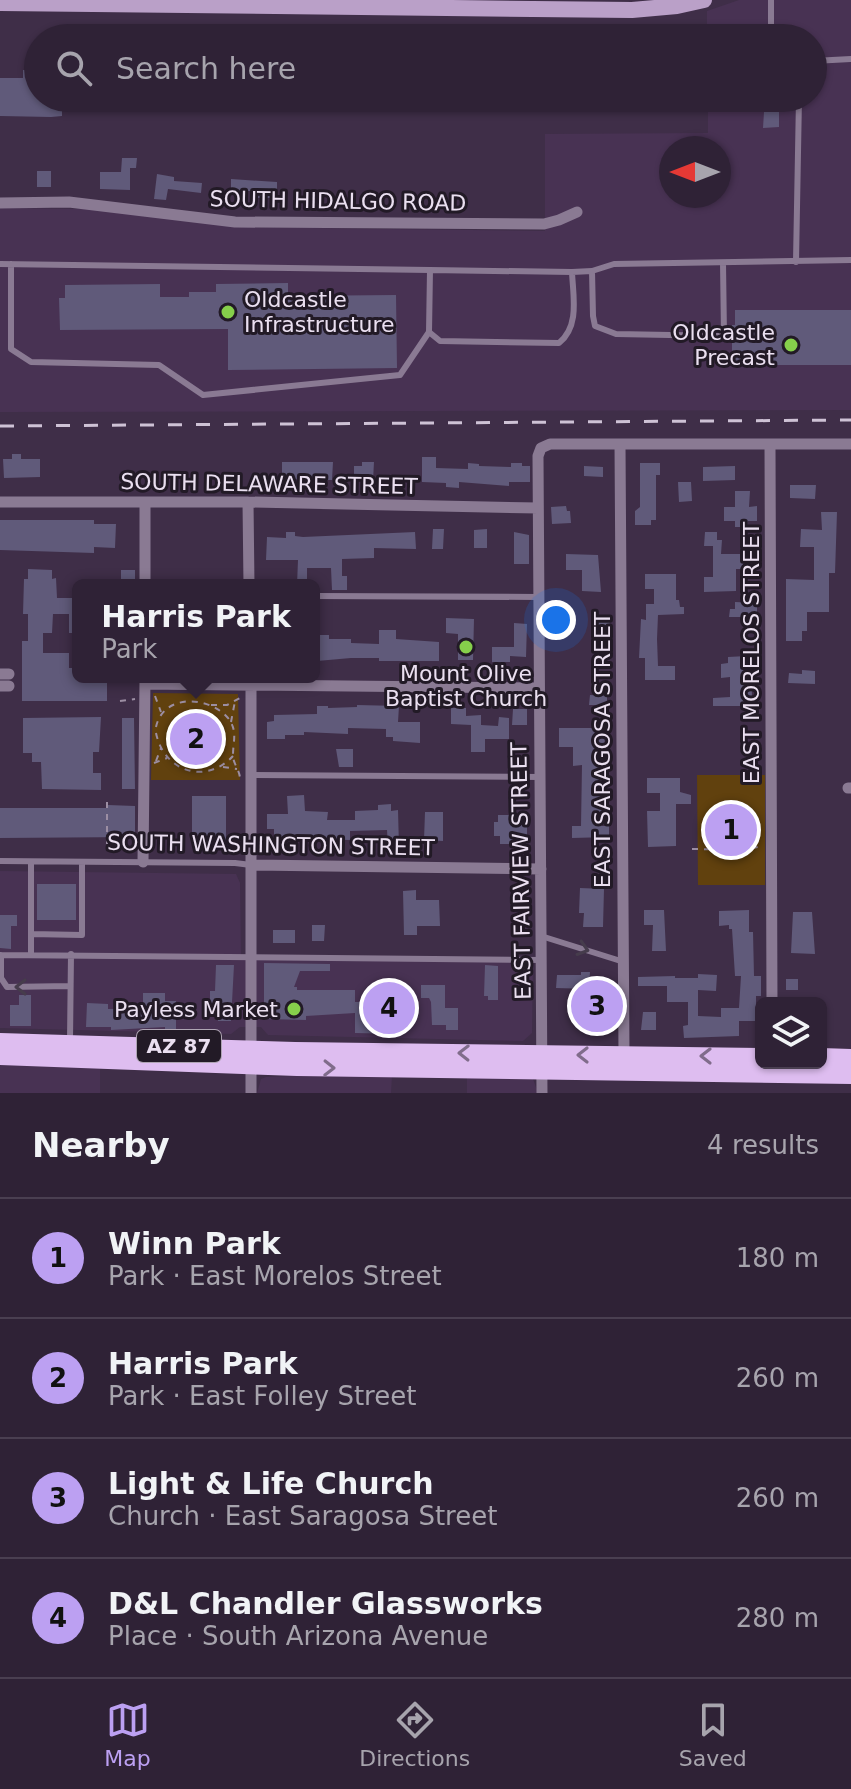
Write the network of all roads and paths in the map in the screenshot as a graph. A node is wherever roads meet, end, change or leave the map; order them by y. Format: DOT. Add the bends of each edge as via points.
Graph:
graph roads {
  1 [pos="704,0"];
  2 [pos="771,0"];
  3 [pos="0,3"];
  4 [pos="771,24"];
  5 [pos="851,59"];
  6 [pos="827,60"];
  7 [pos="799,112"];
  8 [pos="0,203"];
  9 [pos="577,212"];
  10 [pos="851,260"];
  11 [pos="796,262"];
  12 [pos="723,263"];
  13 [pos="0,264"];
  14 [pos="11,264"];
  15 [pos="430,270"];
  16 [pos="592,271"];
  17 [pos="572,272"];
  18 [pos="429,332"];
  19 [pos="620,444"];
  20 [pos="851,444"];
  21 [pos="770,446"];
  22 [pos="0,502"];
  23 [pos="248,502"];
  24 [pos="145,503"];
  25 [pos="538,508"];
  26 [pos="145,579"];
  27 [pos="249,579"];
  28 [pos="320,596"];
  29 [pos="539,597"];
  30 [pos="145,683"];
  31 [pos="251,683"];
  32 [pos="320,683"];
  33 [pos="539,688"];
  34 [pos="148,697"];
  35 [pos="158,700"];
  36 [pos="120,701"];
  37 [pos="169,705"];
  38 [pos="209,705"];
  39 [pos="161,713"];
  40 [pos="231,723"];
  41 [pos="161,748"];
  42 [pos="233,756"];
  43 [pos="168,758"];
  44 [pos="155,762"];
  45 [pos="221,767"];
  46 [pos="238,769"];
  47 [pos="153,773"];
  48 [pos="245,777"];
  49 [pos="540,777"];
  50 [pos="107,802"];
  51 [pos="772,845"];
  52 [pos="107,847"];
  53 [pos="692,849"];
  54 [pos="0,861"];
  55 [pos="31,862"];
  56 [pos="82,862"];
  57 [pos="143,862"];
  58 [pos="251,865"];
  59 [pos="541,869"];
  60 [pos="31,934"];
  61 [pos="541,936"];
  62 [pos="71,954"];
  63 [pos="1,955"];
  64 [pos="31,955"];
  65 [pos="251,956"];
  66 [pos="542,960"];
  67 [pos="624,962"];
  68 [pos="70,986"];
  69 [pos="772,997"];
  70 [pos="70,1043"];
  71 [pos="3,1049"];
  72 [pos="40,1050"];
  73 [pos="624,1055"];
  74 [pos="251,1057"];
  75 [pos="755,1057"];
  76 [pos="827,1057"];
  77 [pos="851,1058"];
  78 [pos="542,1062"];
  79 [pos="755,1068"];
  80 [pos="783,1069"];
  81 [pos="851,1075"];
  82 [pos="251,1093"];
  83 [pos="542,1093"];
  1 -- 3 [label="street" via="605,11"];
  2 -- 4 [label="lane"];
  5 -- 6 [label="lane"];
  7 -- 11 [label="lane"];
  8 -- 9 [label="street, SOUTH HIDALGO ROAD" via="69,202 235,222 544,224"];
  10 -- 11 [label="lane"];
  11 -- 12 [label="lane"];
  12 -- 16 [label="lane" via="614,264"];
  12 -- 16 [label="lane" via="724,336 616,334 595,326"];
  13 -- 14 [label="lane"];
  14 -- 15 [label="lane"];
  14 -- 18 [label="lane" via="11,349 31,362 159,365 203,395 400,375"];
  15 -- 17 [label="lane"];
  15 -- 18 [label="lane"];
  16 -- 17 [label="lane"];
  17 -- 18 [label="lane" via="574,322 559,343 440,341"];
  19 -- 21 [label="street"];
  19 -- 25 [label="street, EAST FAIRVIEW STREET" via="541,448"];
  19 -- 67 [label="street, EAST SARAGOSA STREET"];
  20 -- 21 [label="street"];
  21 -- 51 [label="street, EAST MORELOS STREET"];
  22 -- 24 [label="street, SOUTH DELAWARE STREET"];
  23 -- 24 [label="street, SOUTH DELAWARE STREET"];
  23 -- 25 [label="street, SOUTH DELAWARE STREET"];
  23 -- 27 [label="street"];
  24 -- 26 [label="street"];
  25 -- 29 [label="street, EAST FAIRVIEW STREET"];
  28 -- 29 [label="lane"];
  29 -- 33 [label="street, EAST FAIRVIEW STREET"];
  30 -- 34 [label="street"];
  31 -- 48 [label="street"];
  32 -- 33 [label="street"];
  33 -- 49 [label="street, EAST FAIRVIEW STREET"];
  34 -- 35 [label="path"];
  34 -- 36 [label="path"];
  34 -- 57 [label="street"];
  35 -- 37 [label="path"];
  35 -- 39 [label="path"];
  37 -- 38 [label="path"];
  37 -- 39 [label="path"];
  38 -- 40 [label="path"];
  38 -- 40 [label="path" via="222,706 237,697"];
  39 -- 41 [label="path" via="156,725"];
  40 -- 42 [label="path"];
  41 -- 43 [label="path"];
  41 -- 44 [label="path"];
  42 -- 45 [label="path"];
  42 -- 46 [label="path"];
  43 -- 44 [label="path"];
  43 -- 45 [label="path" via="191,771"];
  44 -- 47 [label="path"];
  45 -- 46 [label="path"];
  46 -- 48 [label="path"];
  48 -- 49 [label="lane"];
  48 -- 58 [label="street"];
  49 -- 59 [label="street, EAST FAIRVIEW STREET"];
  50 -- 52 [label="path"];
  51 -- 53 [label="path"];
  51 -- 69 [label="street, EAST MORELOS STREET"];
  54 -- 55 [label="lane, SOUTH WASHINGTON STREET"];
  55 -- 56 [label="lane, SOUTH WASHINGTON STREET"];
  55 -- 60 [label="lane"];
  56 -- 57 [label="lane, SOUTH WASHINGTON STREET"];
  56 -- 60 [label="lane" via="82,935"];
  57 -- 58 [label="lane, SOUTH WASHINGTON STREET"];
  58 -- 59 [label="street, SOUTH WASHINGTON STREET"];
  58 -- 65 [label="street"];
  59 -- 61 [label="street, EAST FAIRVIEW STREET"];
  60 -- 64 [label="lane"];
  61 -- 66 [label="street, EAST FAIRVIEW STREET"];
  61 -- 67 [label="lane, one-way"];
  62 -- 64 [label="lane"];
  62 -- 65 [label="lane"];
  62 -- 68 [label="lane"];
  63 -- 64 [label="lane"];
  68 -- 63 [label="lane, one-way" via="7,987 1,978"];
  65 -- 66 [label="lane"];
  65 -- 74 [label="street"];
  66 -- 78 [label="street, EAST FAIRVIEW STREET"];
  67 -- 73 [label="street, EAST SARAGOSA STREET"];
  68 -- 70 [label="lane"];
  70 -- 72 [label="main road, AZ 87"];
  70 -- 74 [label="main road, AZ 87"];
  71 -- 72 [label="main road, AZ 87"];
  72 -- 74 [label="main road, AZ 87"];
  75 -- 73 [label="main road, AZ 87, one-way"];
  73 -- 78 [label="main road, AZ 87, one-way"];
  74 -- 78 [label="main road, AZ 87"];
  74 -- 82 [label="street"];
  76 -- 77 [label="main road"];
  78 -- 79 [label="main road, AZ 87"];
  78 -- 83 [label="street, EAST FAIRVIEW STREET"];
  80 -- 81 [label="main road, AZ 87"];
}
